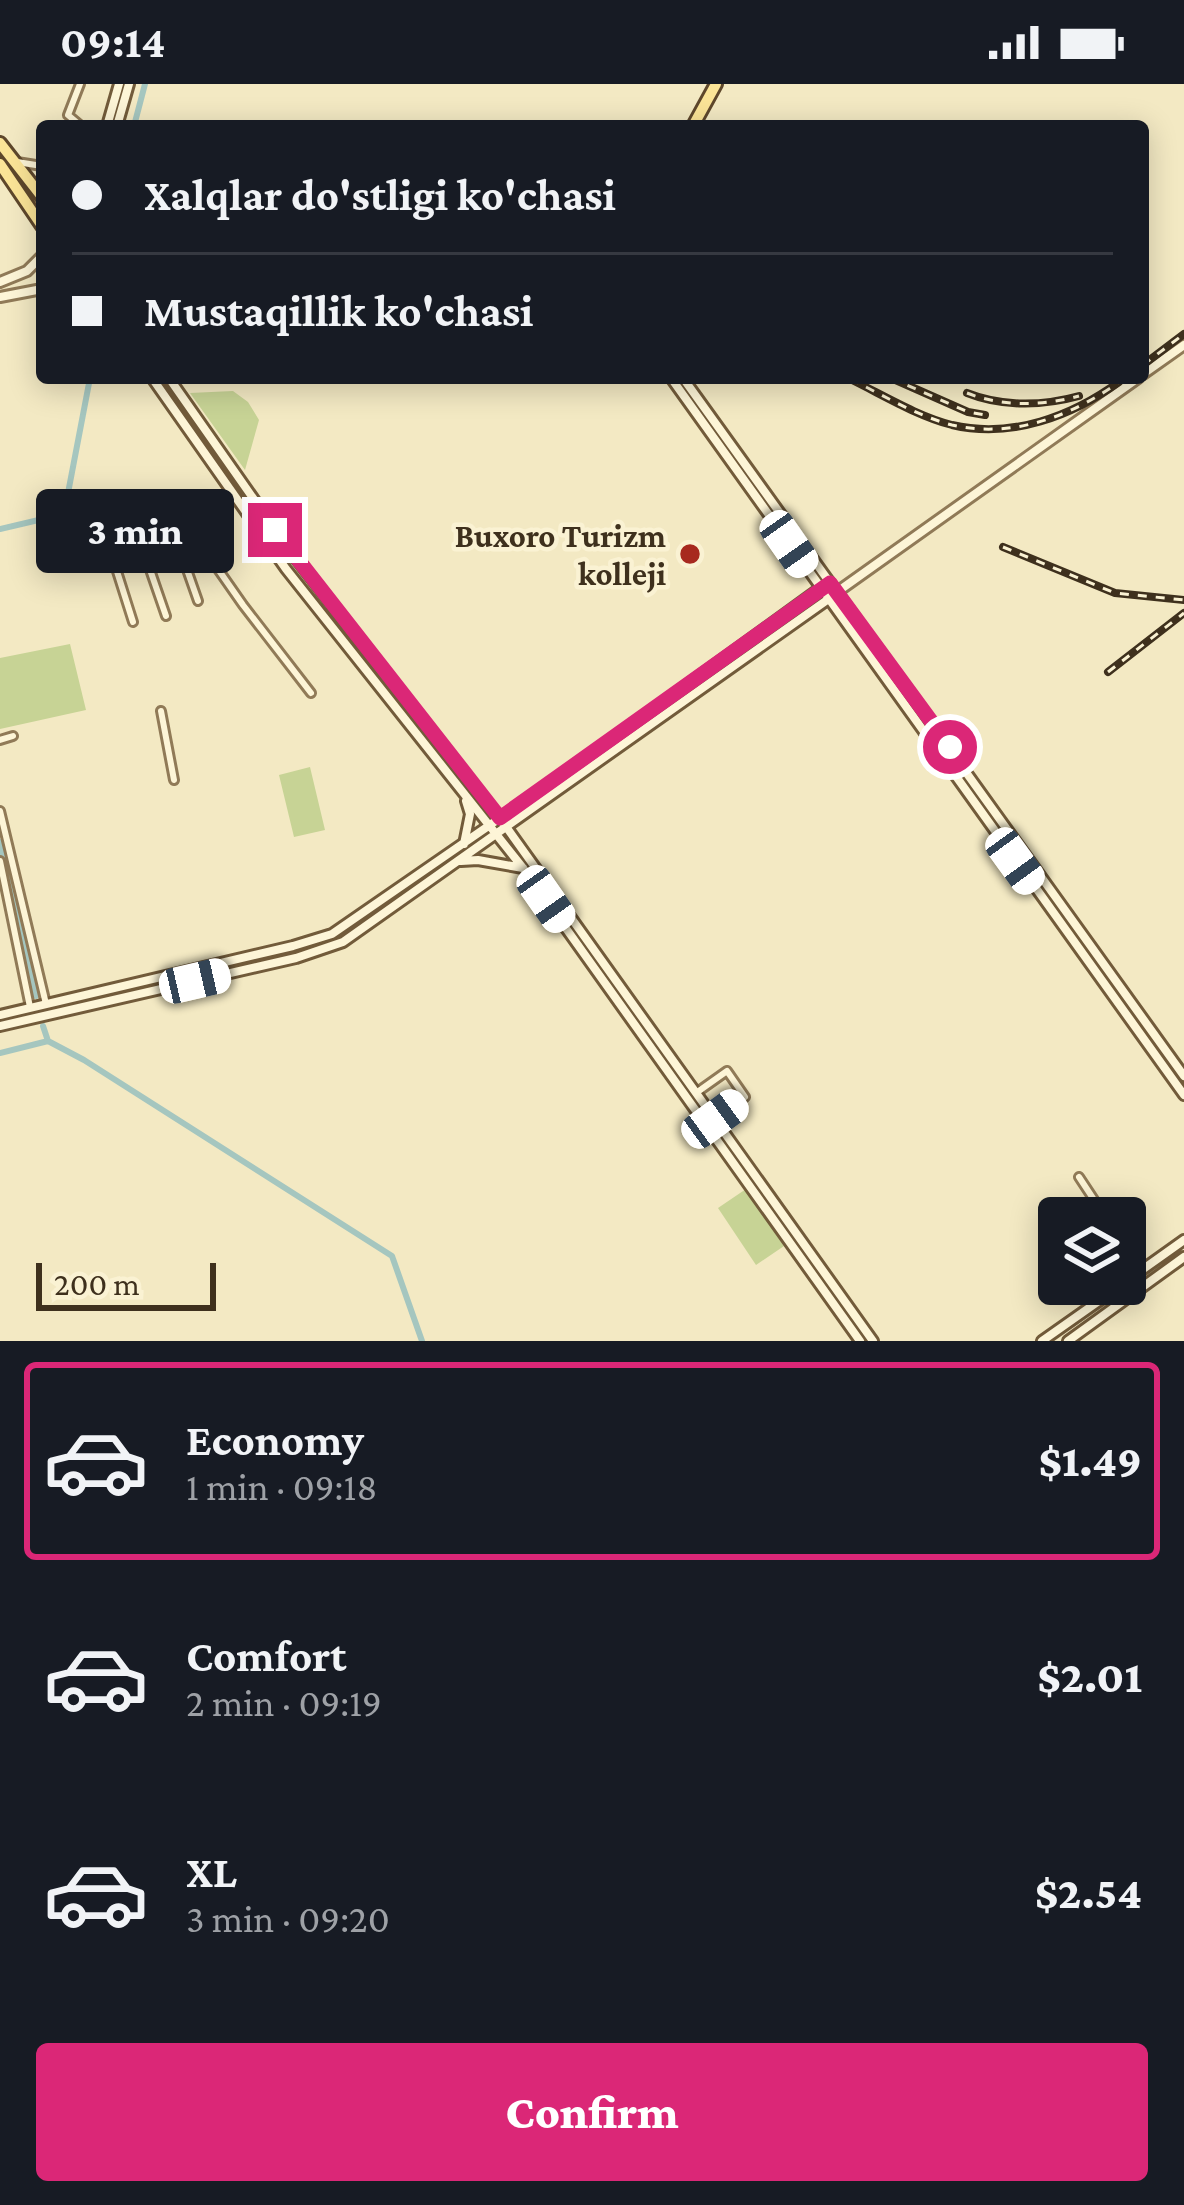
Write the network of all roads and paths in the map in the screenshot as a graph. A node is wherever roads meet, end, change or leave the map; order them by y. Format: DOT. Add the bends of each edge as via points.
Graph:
graph roads {
  1 [pos="80,84"];
  2 [pos="119,84"];
  3 [pos="129,84"];
  4 [pos="720,84"];
  5 [pos="68,116"];
  6 [pos="66,120"];
  7 [pos="73,120"];
  8 [pos="108,120"];
  9 [pos="118,120"];
  10 [pos="699,120"];
  11 [pos="0,143"];
  12 [pos="0,164"];
  13 [pos="14,164"];
  14 [pos="36,164"];
  15 [pos="36,190"];
  16 [pos="36,217"];
  17 [pos="36,262"];
  18 [pos="0,282"];
  19 [pos="36,290"];
  20 [pos="0,297"];
  21 [pos="1184,345"];
  22 [pos="1149,370"];
  23 [pos="156,384"];
  24 [pos="174,384"];
  25 [pos="674,384"];
  26 [pos="687,384"];
  27 [pos="1129,384"];
  28 [pos="249,493"];
  29 [pos="235,497"];
  30 [pos="127,502"];
  31 [pos="96,505"];
  32 [pos="190,529"];
  33 [pos="178,544"];
  34 [pos="145,555"];
  35 [pos="830,583"];
  36 [pos="820,590"];
  37 [pos="834,595"];
  38 [pos="199,601"];
  39 [pos="166,616"];
  40 [pos="133,622"];
  41 [pos="350,630"];
  42 [pos="340,638"];
  43 [pos="311,693"];
  44 [pos="161,712"];
  45 [pos="657,714"];
  46 [pos="13,736"];
  47 [pos="0,740"];
  48 [pos="174,780"];
  49 [pos="463,794"];
  50 [pos="0,811"];
  51 [pos="500,818"];
  52 [pos="490,826"];
  53 [pos="508,828"];
  54 [pos="497,835"];
  55 [pos="464,844"];
  56 [pos="0,861"];
  57 [pos="460,861"];
  58 [pos="524,868"];
  59 [pos="4,902"];
  60 [pos="572,927"];
  61 [pos="293,946"];
  62 [pos="296,958"];
  63 [pos="46,1004"];
  64 [pos="30,1007"];
  65 [pos="0,1015"];
  66 [pos="48,1015"];
  67 [pos="0,1026"];
  68 [pos="651,1039"];
  69 [pos="1184,1076"];
  70 [pos="697,1093"];
  71 [pos="1184,1095"];
  72 [pos="715,1119"];
  73 [pos="1079,1178"];
  74 [pos="759,1190"];
  75 [pos="1092,1197"];
  76 [pos="1184,1240"];
  77 [pos="1184,1257"];
  78 [pos="1146,1267"];
  79 [pos="1093,1305"];
  80 [pos="854,1324"];
  81 [pos="860,1341"];
  82 [pos="873,1341"];
  83 [pos="1042,1341"];
  84 [pos="1068,1341"];
  1 -- 5 [label="street"];
  2 -- 8 [label="main road"];
  3 -- 9 [label="main road"];
  4 -- 10 [label="main road"];
  5 -- 6 [label="street"];
  5 -- 7 [label="street"];
  11 -- 13 [label="main road"];
  12 -- 16 [label="main road"];
  13 -- 14 [label="street"];
  13 -- 15 [label="main road"];
  17 -- 18 [label="main road"];
  19 -- 20 [label="main road"];
  21 -- 22 [label="main road"];
  23 -- 29 [label="main road"];
  24 -- 28 [label="main road"];
  25 -- 36 [label="main road"];
  26 -- 35 [label="main road"];
  27 -- 37 [label="main road"];
  28 -- 29 [label="main road"];
  28 -- 41 [label="main road"];
  29 -- 32 [label="street"];
  29 -- 42 [label="main road"];
  30 -- 34 [label="street"];
  31 -- 40 [label="street"];
  32 -- 33 [label="street"];
  32 -- 43 [label="street"];
  33 -- 34 [label="street"];
  33 -- 38 [label="street"];
  34 -- 39 [label="street"];
  35 -- 36 [label="main road"];
  35 -- 37 [label="main road"];
  36 -- 37 [label="main road"];
  36 -- 45 [label="main road"];
  37 -- 45 [label="main road"];
  37 -- 69 [label="main road"];
  37 -- 71 [label="main road"];
  41 -- 42 [label="main road"];
  41 -- 51 [label="main road"];
  42 -- 49 [label="main road"];
  44 -- 48 [label="street"];
  45 -- 51 [label="main road"];
  45 -- 53 [label="main road"];
  46 -- 47 [label="street"];
  49 -- 52 [label="main road"];
  49 -- 55 [label="main road" via="470,814"];
  50 -- 63 [label="street"];
  51 -- 52 [label="main road"];
  51 -- 53 [label="main road"];
  52 -- 54 [label="main road"];
  52 -- 55 [label="main road"];
  53 -- 54 [label="main road"];
  53 -- 60 [label="main road"];
  54 -- 57 [label="main road"];
  54 -- 58 [label="main road"];
  55 -- 61 [label="main road" via="351,923"];
  56 -- 59 [label="street"];
  57 -- 58 [label="main road"];
  57 -- 62 [label="main road" via="343,942"];
  58 -- 60 [label="main road"];
  59 -- 64 [label="street"];
  60 -- 68 [label="main road"];
  61 -- 62 [label="main road"];
  61 -- 63 [label="main road"];
  62 -- 66 [label="main road"];
  63 -- 64 [label="main road"];
  63 -- 66 [label="main road"];
  64 -- 65 [label="main road"];
  66 -- 67 [label="main road"];
  68 -- 70 [label="main road"];
  68 -- 74 [label="main road"];
  70 -- 72 [label="main road"];
  70 -- 72 [label="street" via="728,1071 745,1097"];
  72 -- 74 [label="main road"];
  73 -- 75 [label="street"];
  74 -- 80 [label="main road"];
  76 -- 78 [label="main road"];
  77 -- 84 [label="main road"];
  79 -- 83 [label="main road"];
  80 -- 81 [label="main road"];
  80 -- 82 [label="main road"];
}
